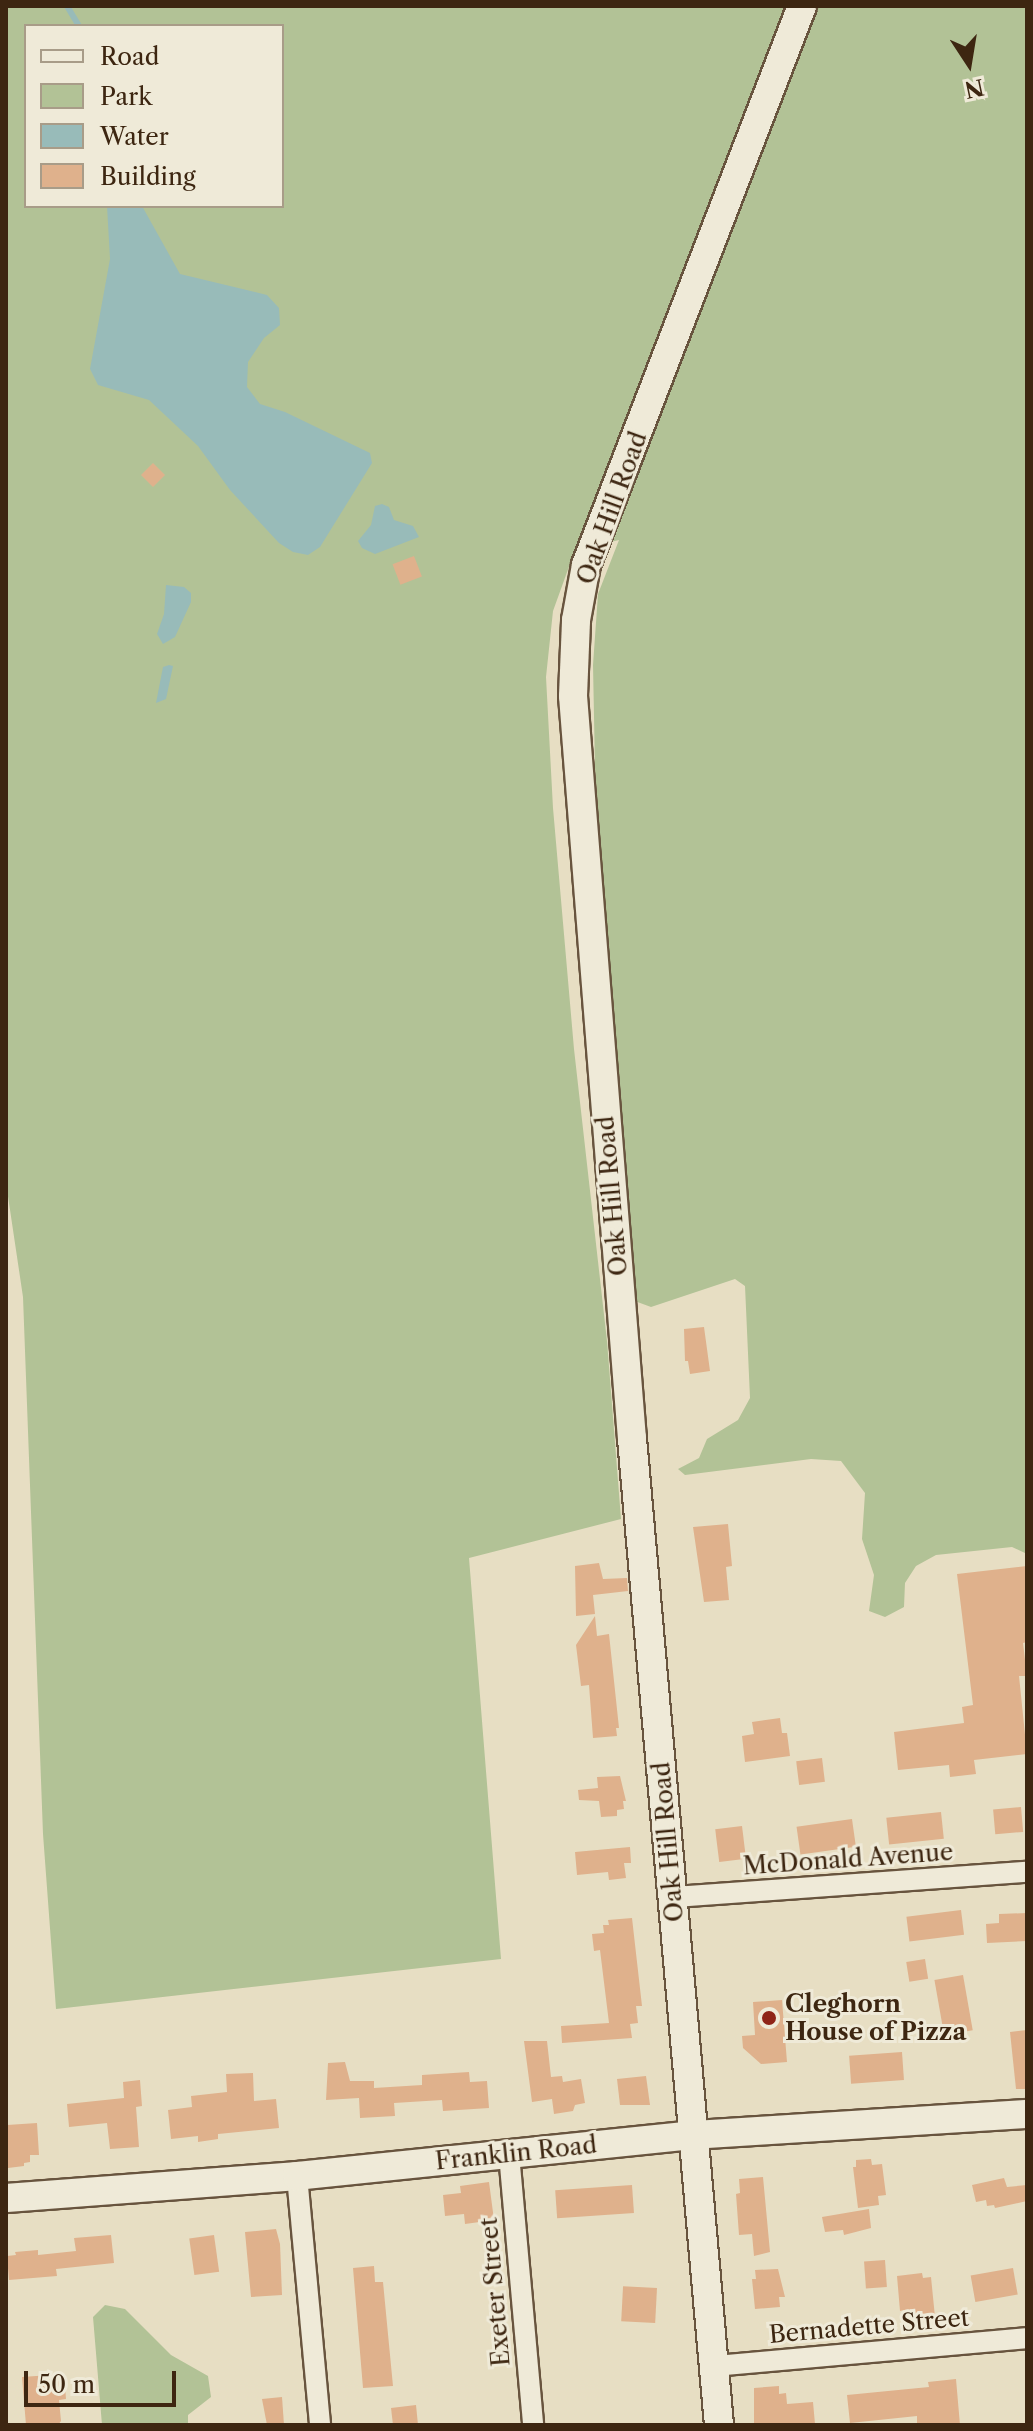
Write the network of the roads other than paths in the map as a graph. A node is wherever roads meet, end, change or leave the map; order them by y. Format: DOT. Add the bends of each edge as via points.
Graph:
graph roads {
  1 [pos="802,6"];
  2 [pos="1027,1872"];
  3 [pos="674,1897"];
  4 [pos="1027,2114"];
  5 [pos="693,2135"];
  6 [pos="509,2154"];
  7 [pos="297,2176"];
  8 [pos="6,2198"];
  9 [pos="1027,2338"];
  10 [pos="715,2366"];
  11 [pos="320,2425"];
  12 [pos="533,2425"];
  13 [pos="719,2425"];
  1 -- 3 [label="street, Oak Hill Road" via="586,565 576,620 574,739"];
  2 -- 3 [label="street, McDonald Avenue"];
  3 -- 5 [label="street, Oak Hill Road"];
  4 -- 5 [label="street, Franklin Road"];
  5 -- 6 [label="street, Franklin Road"];
  5 -- 10 [label="street, Oak Hill Road"];
  6 -- 7 [label="street, Franklin Road"];
  6 -- 12 [label="street, Exeter Street"];
  7 -- 8 [label="street, Franklin Road"];
  7 -- 11 [label="street"];
  9 -- 10 [label="street, Bernadette Street"];
  10 -- 13 [label="street, Oak Hill Road"];
}
